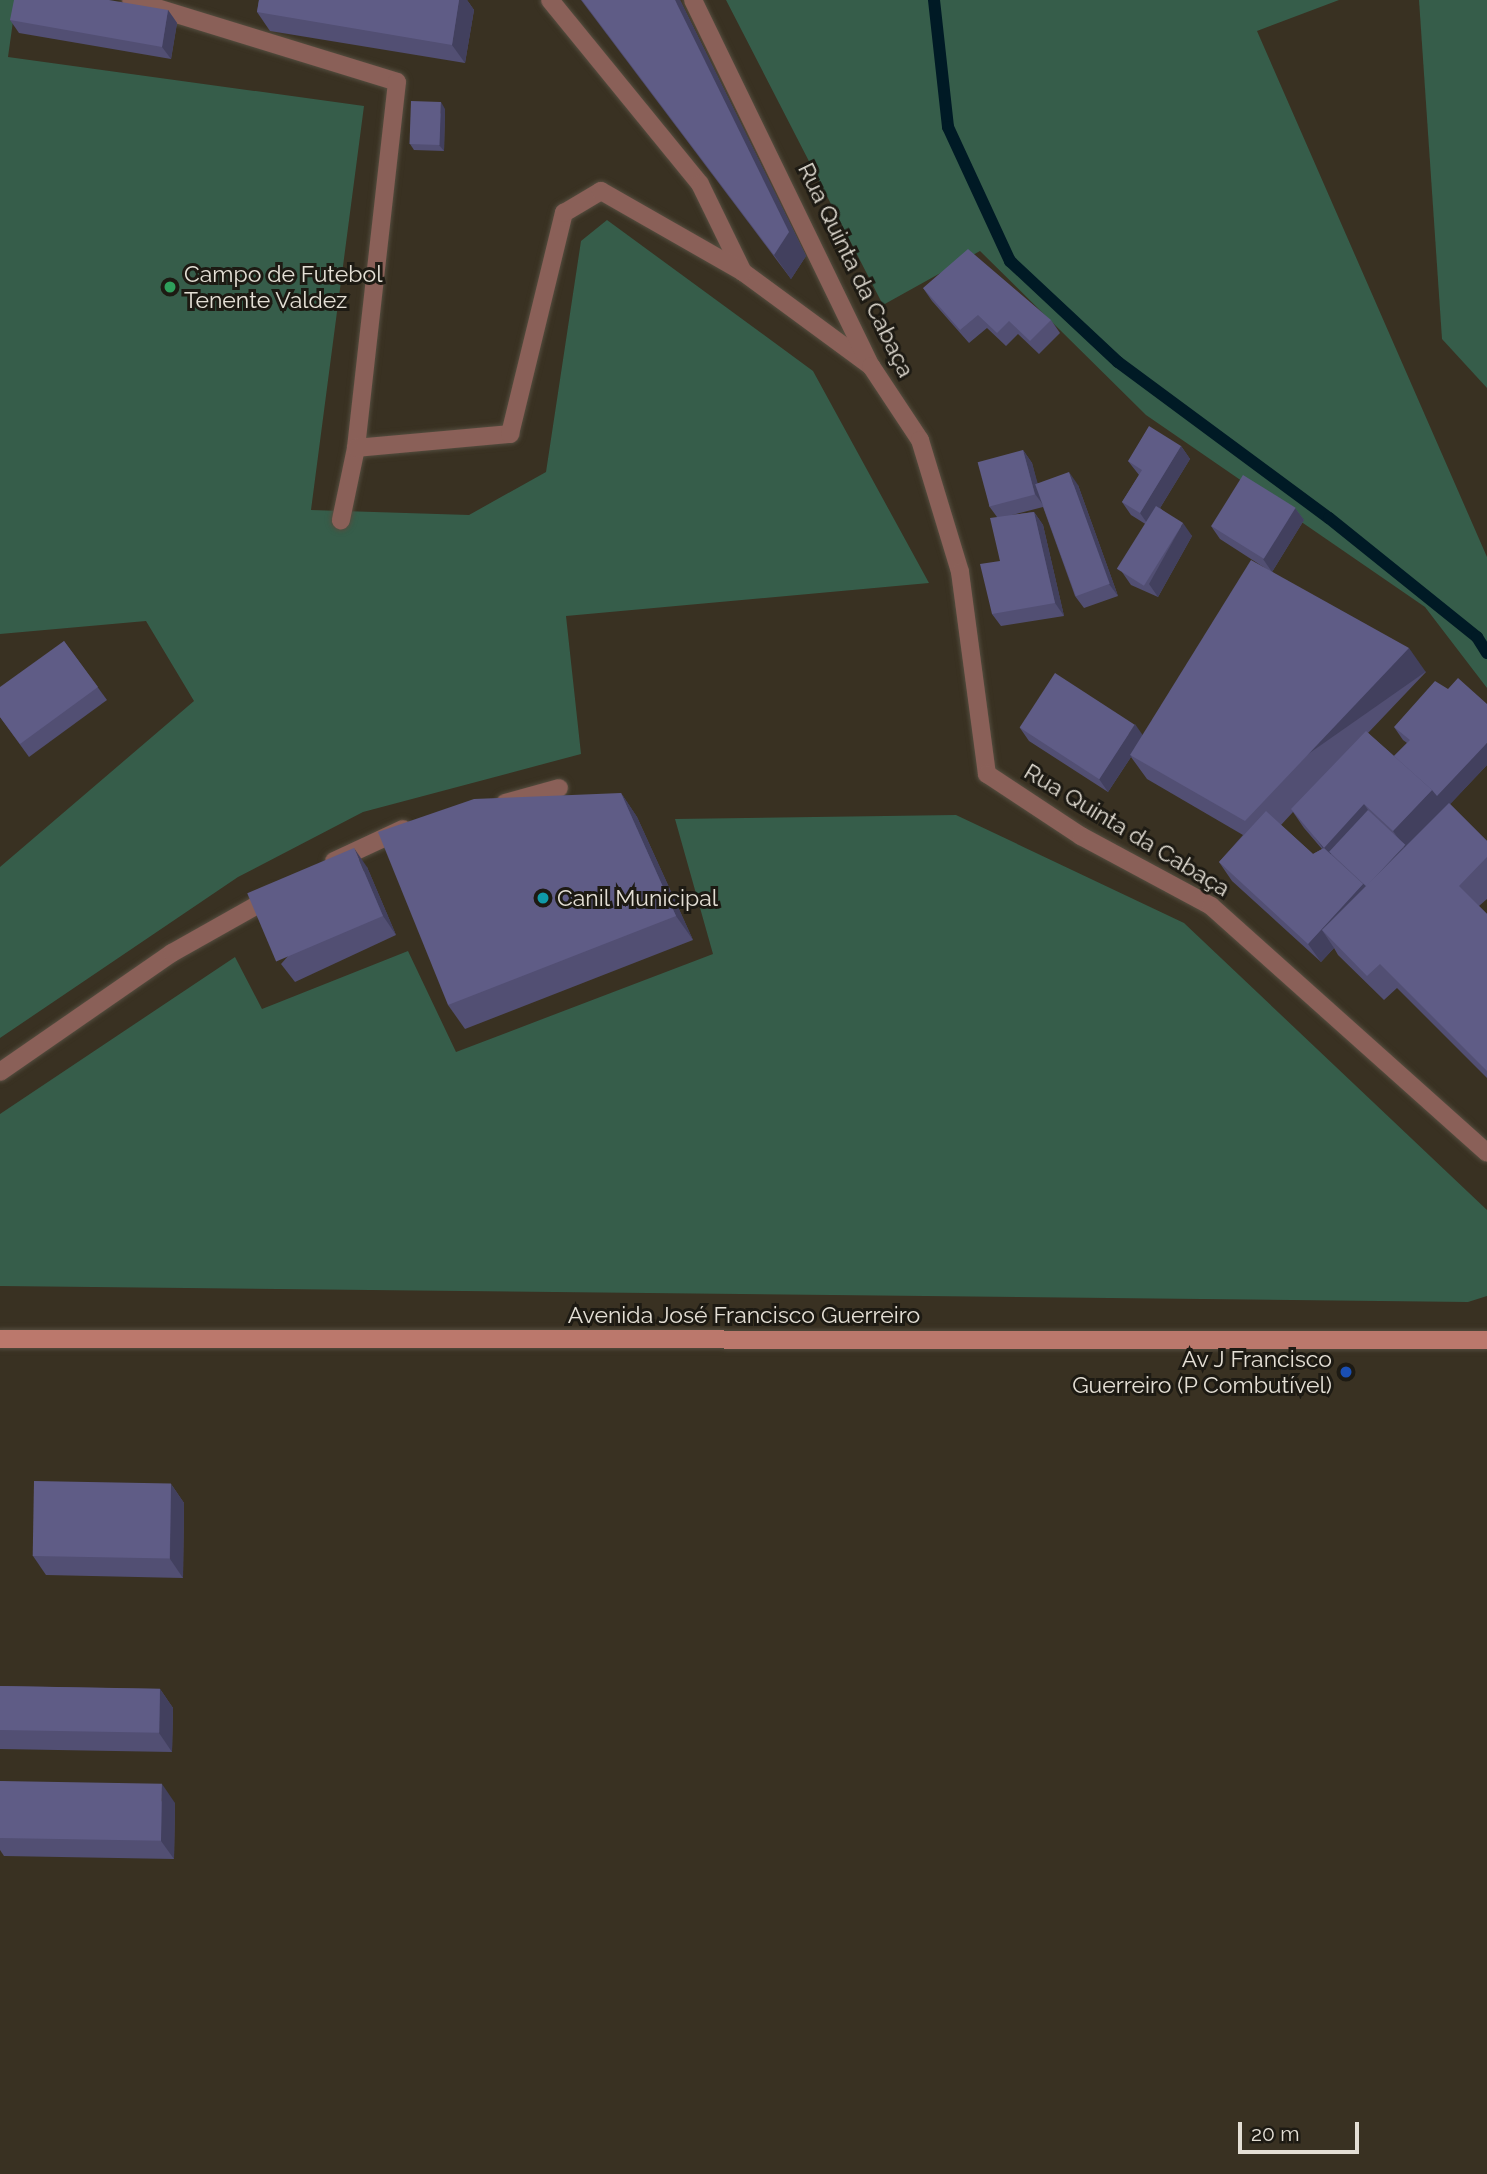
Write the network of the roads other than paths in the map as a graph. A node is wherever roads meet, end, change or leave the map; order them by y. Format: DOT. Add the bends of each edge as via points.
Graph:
graph roads {
  1 [pos="131,0"];
  2 [pos="550,0"];
  3 [pos="693,0"];
  4 [pos="743,272"];
  5 [pos="871,366"];
  6 [pos="356,448"];
  7 [pos="341,520"];
  8 [pos="559,788"];
  9 [pos="481,809"];
  10 [pos="429,823"];
  11 [pos="316,871"];
  12 [pos="292,884"];
  13 [pos="0,1072"];
  14 [pos="1487,1153"];
  15 [pos="0,1339"];
  16 [pos="1487,1340"];
  1 -- 6 [label="street" via="397,82"];
  2 -- 4 [label="street" via="701,184"];
  3 -- 5 [label="street, Rua Quinta da Cabaça"];
  4 -- 5 [label="street"];
  4 -- 6 [label="street" via="601,191 564,213 510,434"];
  5 -- 14 [label="street, Rua Quinta da Cabaça" via="920,440 960,572 987,774 1081,836 1211,906"];
  6 -- 7 [label="street"];
  8 -- 9 [label="street"];
  10 -- 11 [label="street" via="376,836"];
  12 -- 13 [label="street" via="172,953"];
  15 -- 16 [label="main road, Avenida José Francisco Guerreiro"];
}
